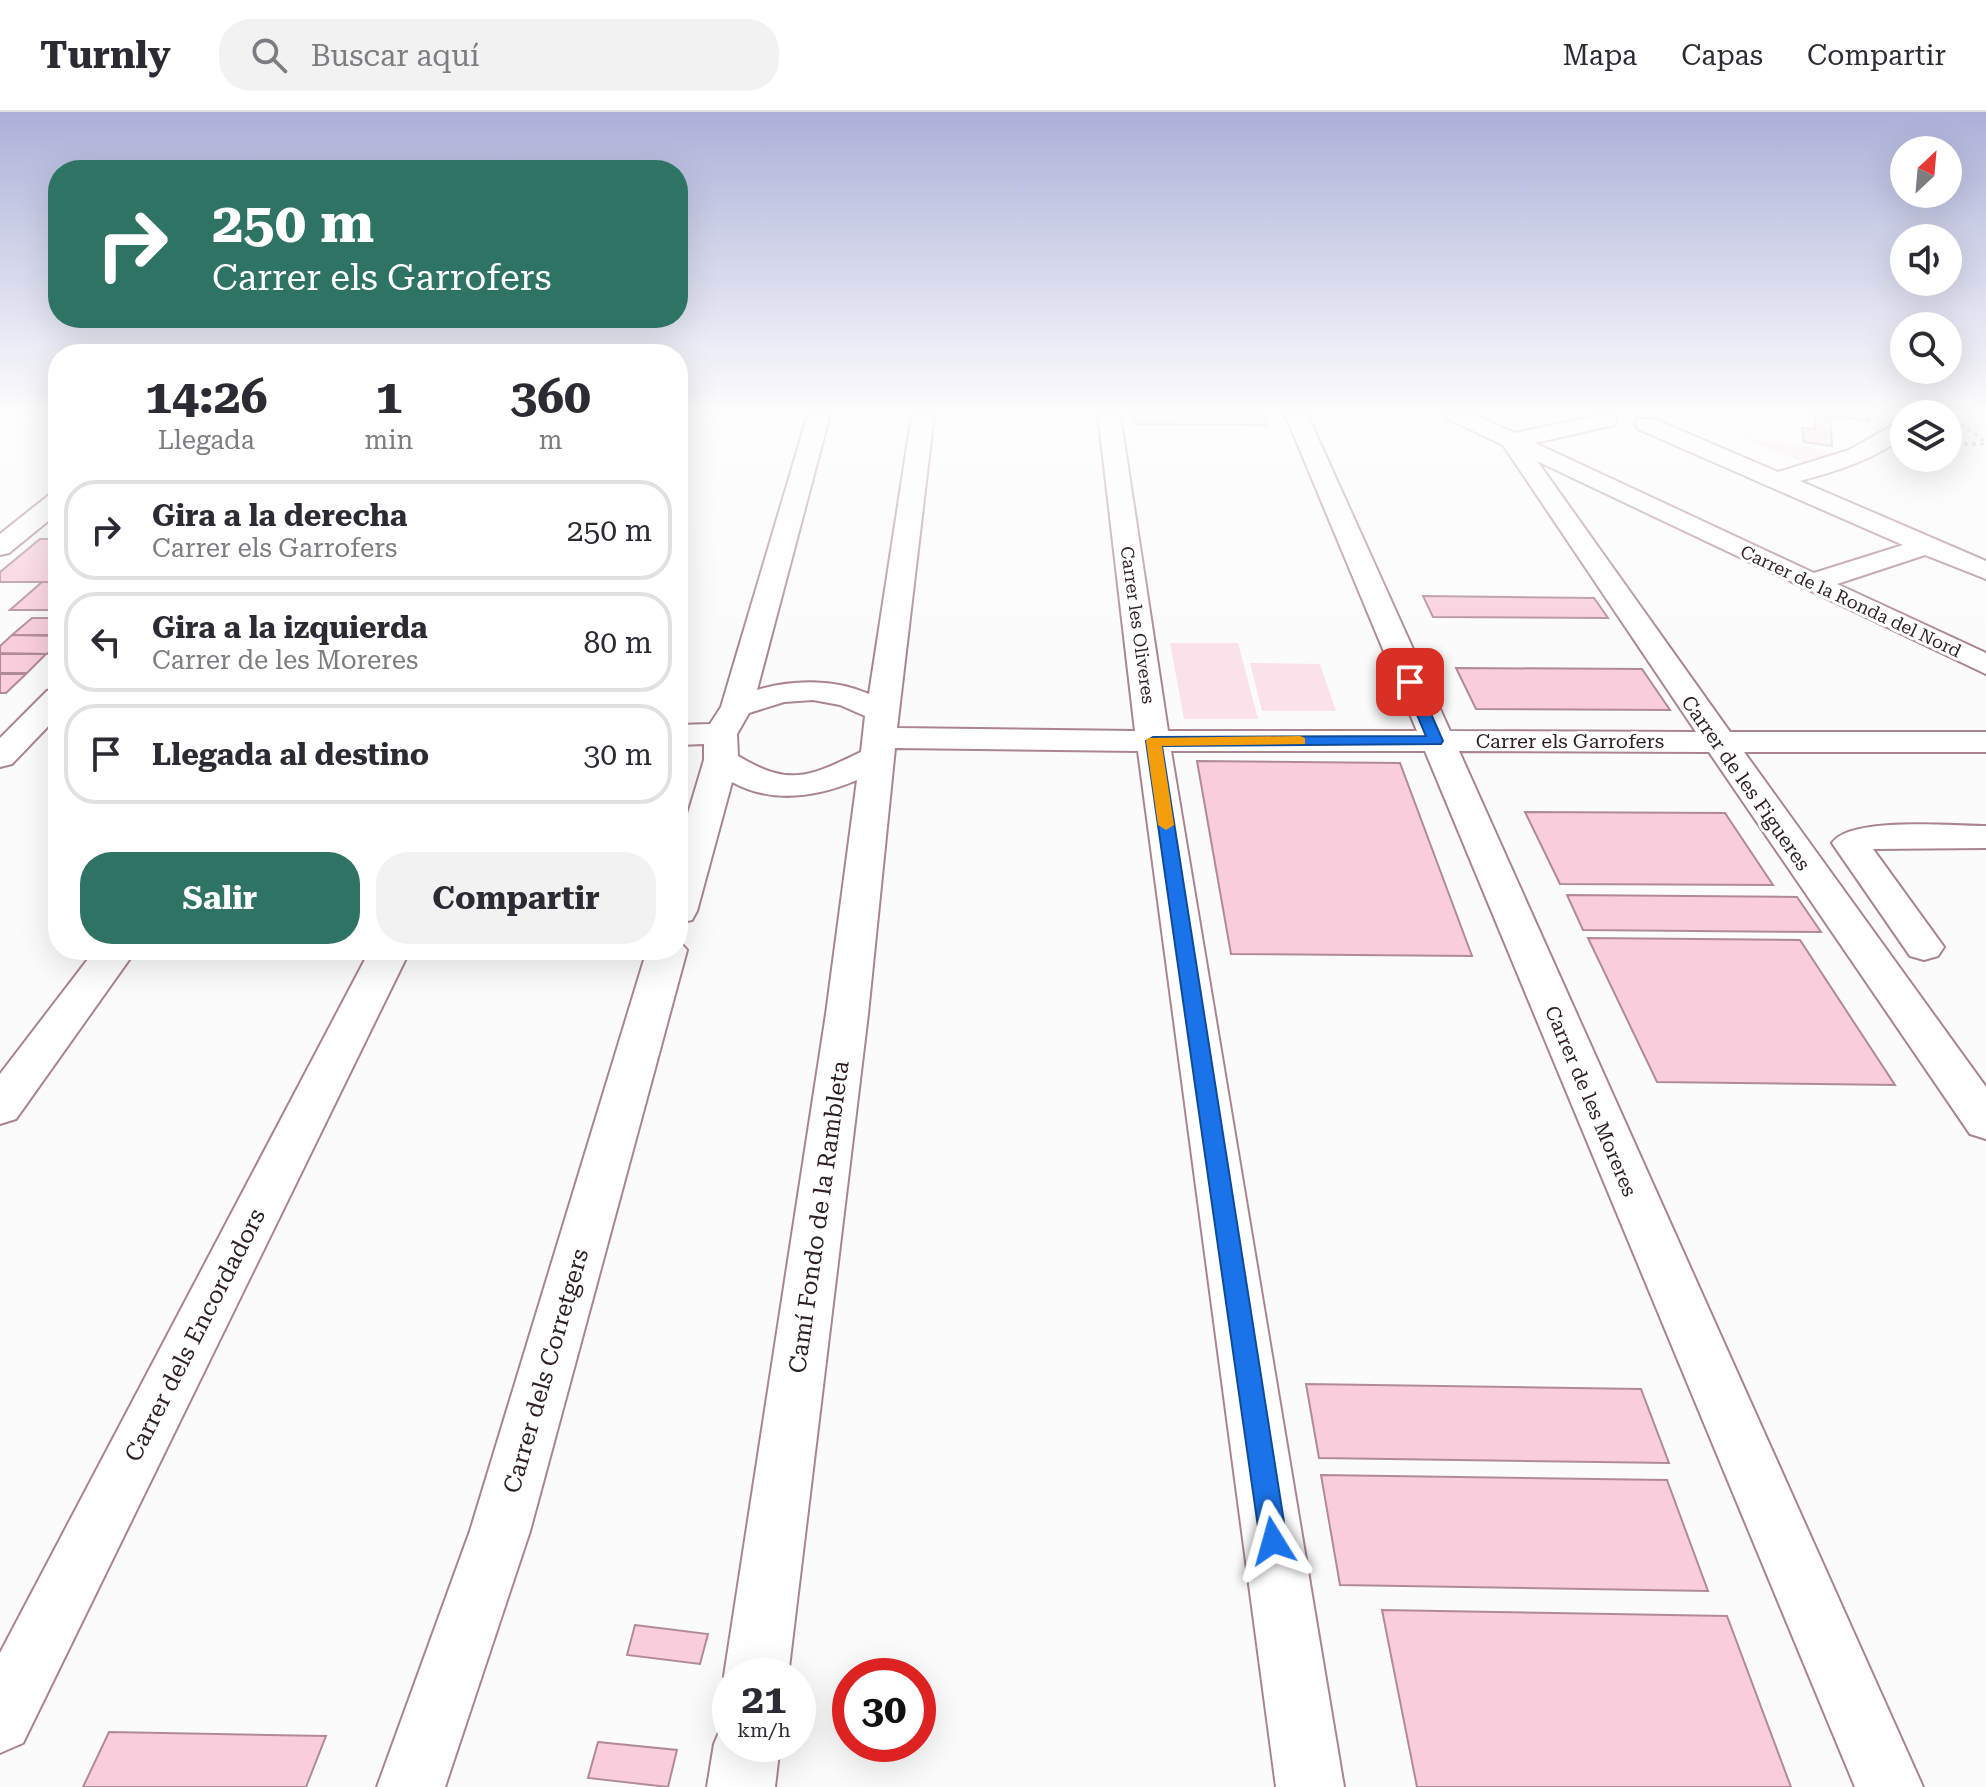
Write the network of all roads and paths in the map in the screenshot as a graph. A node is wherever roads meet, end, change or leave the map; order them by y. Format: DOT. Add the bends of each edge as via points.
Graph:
graph roads {
  1 [pos="797,492"];
  2 [pos="913,492"];
  3 [pos="1120,492"];
  4 [pos="1329,492"];
  5 [pos="1545,492"];
  6 [pos="1620,492"];
  7 [pos="1801,492"];
  8 [pos="48,508"];
  9 [pos="0,547"];
  10 [pos="1915,550"];
  11 [pos="1986,571"];
  12 [pos="1812,583"];
  13 [pos="1986,665"];
  14 [pos="48,707"];
  15 [pos="727,734"];
  16 [pos="688,735"];
  17 [pos="880,735"];
  18 [pos="48,737"];
  19 [pos="1153,741"];
  20 [pos="1435,741"];
  21 [pos="1716,741"];
  22 [pos="1986,742"];
  23 [pos="7,743"];
  24 [pos="1986,837"];
  25 [pos="688,875"];
  26 [pos="1924,947"];
  27 [pos="109,960"];
  28 [pos="385,960"];
  29 [pos="664,960"];
  30 [pos="0,1107"];
  31 [pos="1986,1122"];
  32 [pos="758,1658"];
  33 [pos="0,1720"];
  34 [pos="744,1762"];
  35 [pos="411,1787"];
  36 [pos="741,1787"];
  37 [pos="1310,1787"];
  38 [pos="1889,1787"];
  1 -- 15 [label="street"];
  2 -- 17 [label="street, Camí Fondo de la Rambleta"];
  3 -- 19 [label="street, Carrer les Oliveres"];
  4 -- 20 [label="street, Carrer de les Moreres"];
  5 -- 21 [label="street, Carrer de les Figueres"];
  6 -- 12 [label="street, Carrer de la Ronda del Nord"];
  7 -- 11 [label="street"];
  8 -- 9 [label="street"];
  10 -- 12 [label="street"];
  12 -- 13 [label="street, Carrer de la Ronda del Nord"];
  14 -- 23 [label="street"];
  15 -- 16 [label="street"];
  15 -- 17 [label="street" via="781,693 813,691 848,697"];
  15 -- 17 [label="street" via="760,782 789,786 822,784"];
  15 -- 25 [label="street"];
  17 -- 19 [label="street, Carrer els Garrofers"];
  17 -- 32 [label="street, Camí Fondo de la Rambleta"];
  18 -- 23 [label="street"];
  19 -- 20 [label="street, Carrer els Garrofers"];
  19 -- 37 [label="street, Carrer les Oliveres"];
  20 -- 21 [label="street, Carrer els Garrofers"];
  20 -- 38 [label="street, Carrer de les Moreres"];
  21 -- 22 [label="street, Carrer els Garrofers"];
  21 -- 31 [label="street, Carrer de les Figueres"];
  24 -- 26 [label="street" via="1861,838 1850,843"];
  27 -- 30 [label="street"];
  28 -- 33 [label="street, Carrer dels Encordadors"];
  29 -- 35 [label="street, Carrer dels Corretgers" via="500,1531"];
  34 -- 36 [label="street"];
}
